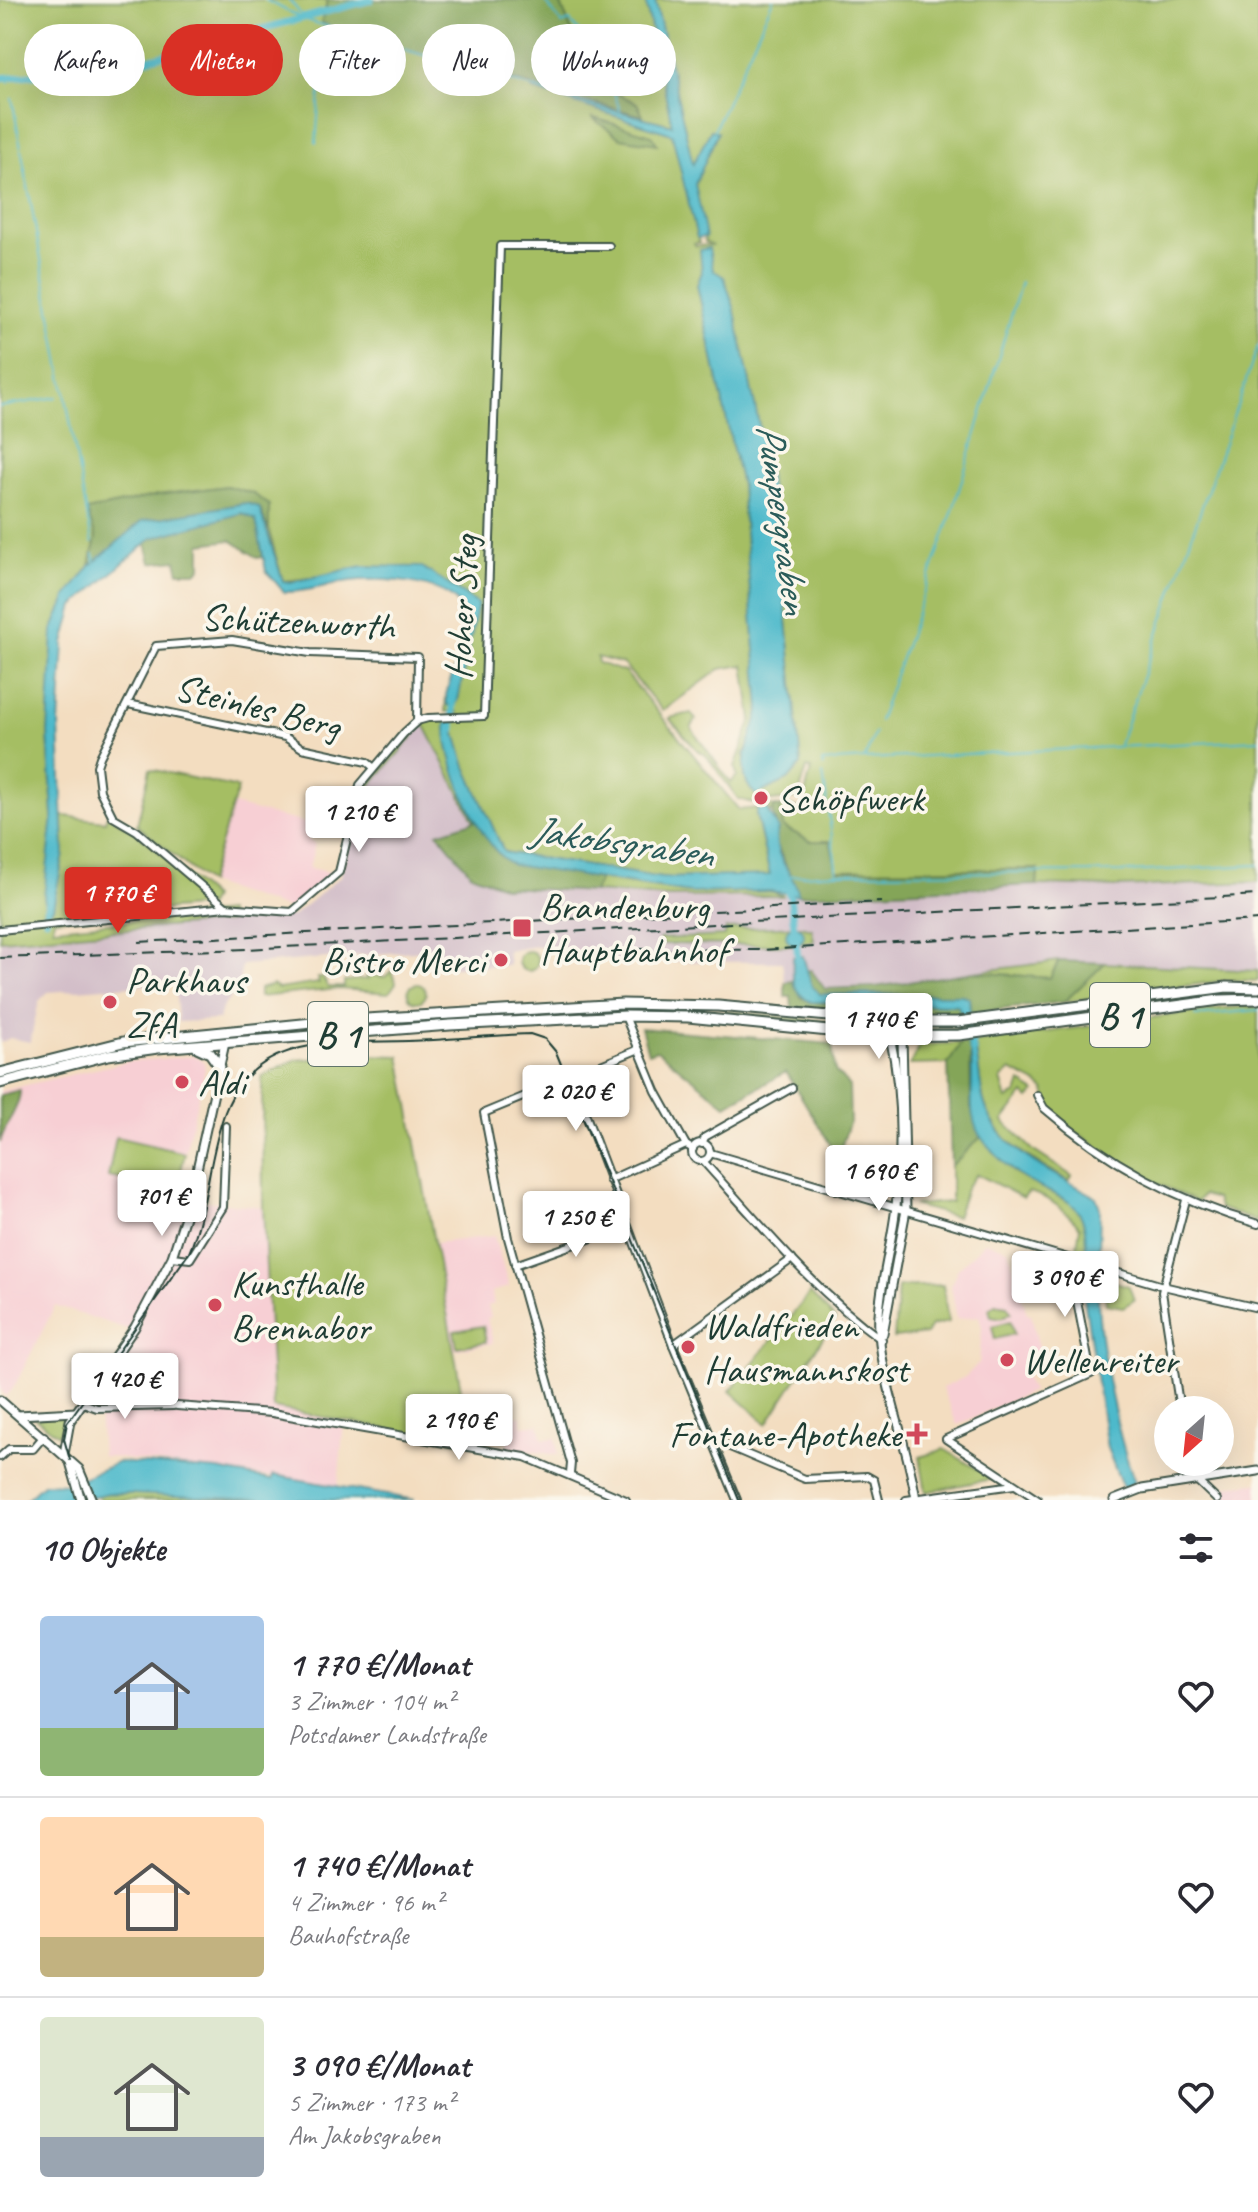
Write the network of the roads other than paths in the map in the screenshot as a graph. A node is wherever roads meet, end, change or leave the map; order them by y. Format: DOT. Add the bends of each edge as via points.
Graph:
graph roads {
  1 [pos="609,246"];
  2 [pos="128,704"];
  3 [pos="417,721"];
  4 [pos="373,767"];
  5 [pos="226,907"];
  6 [pos="0,930"];
  7 [pos="1258,988"];
  8 [pos="1258,999"];
  9 [pos="623,1004"];
  10 [pos="718,1006"];
  11 [pos="625,1016"];
  12 [pos="716,1020"];
  13 [pos="896,1022"];
  14 [pos="228,1030"];
  15 [pos="890,1036"];
  16 [pos="902,1036"];
  17 [pos="225,1043"];
  18 [pos="186,1046"];
  19 [pos="637,1050"];
  20 [pos="220,1067"];
  21 [pos="0,1073"];
  22 [pos="571,1076"];
  23 [pos="0,1083"];
  24 [pos="792,1088"];
  25 [pos="1037,1095"];
  26 [pos="226,1126"];
  27 [pos="702,1144"];
  28 [pos="686,1145"];
  29 [pos="693,1149"];
  30 [pos="710,1153"];
  31 [pos="703,1161"];
  32 [pos="609,1180"];
  33 [pos="1186,1200"];
  34 [pos="896,1207"];
  35 [pos="906,1210"];
  36 [pos="1258,1224"];
  37 [pos="626,1226"];
  38 [pos="172,1257"];
  39 [pos="792,1259"];
  40 [pos="1069,1259"];
  41 [pos="515,1265"];
  42 [pos="1163,1286"];
  43 [pos="1258,1308"];
  44 [pos="882,1340"];
  45 [pos="673,1345"];
  46 [pos="1178,1396"];
  47 [pos="0,1400"];
  48 [pos="83,1403"];
  49 [pos="76,1412"];
  50 [pos="18,1415"];
  51 [pos="44,1436"];
  52 [pos="711,1439"];
  53 [pos="946,1439"];
  54 [pos="935,1444"];
  55 [pos="0,1457"];
  56 [pos="67,1457"];
  57 [pos="1258,1471"];
  58 [pos="570,1474"];
  59 [pos="1192,1476"];
  60 [pos="1197,1480"];
  61 [pos="1014,1485"];
  62 [pos="916,1499"];
  63 [pos="1117,1499"];
  64 [pos="81,1500"];
  65 [pos="92,1500"];
  66 [pos="626,1500"];
  67 [pos="737,1500"];
  68 [pos="879,1500"];
  69 [pos="906,1500"];
  70 [pos="1038,1500"];
  71 [pos="1217,1500"];
  1 -- 3 [label="street, Hoher Steg" via="500,246 484,716"];
  2 -- 3 [label="street, Schützenworth" via="156,646 240,640 310,653 418,657"];
  2 -- 4 [label="street, Steinles Berg" via="285,737 302,748"];
  2 -- 5 [label="street, Schützenworth" via="97,766 105,805 113,817 137,831"];
  3 -- 4 [label="street, Hoher Steg"];
  4 -- 5 [label="street, Hoher Steg" via="356,795 337,876 292,912"];
  5 -- 6 [label="street, Hoher Steg"];
  7 -- 13 [label="main road, B 1" via="1227,987 980,1020"];
  8 -- 16 [label="main road, B 1" via="982,1033"];
  9 -- 10 [label="main road, B 1"];
  9 -- 11 [label="main road"];
  9 -- 14 [label="main road, B 1"];
  10 -- 12 [label="main road"];
  10 -- 13 [label="main road, B 1"];
  11 -- 12 [label="main road, B 1"];
  11 -- 17 [label="main road, B 1"];
  11 -- 19 [label="street"];
  12 -- 15 [label="main road, B 1"];
  13 -- 15 [label="main road"];
  13 -- 16 [label="main road"];
  14 -- 17 [label="main road"];
  14 -- 21 [label="main road, B 1" via="123,1042"];
  15 -- 16 [label="main road, B 1"];
  15 -- 34 [label="street" via="899,1131"];
  16 -- 35 [label="street"];
  17 -- 18 [label="main road, B 1"];
  17 -- 20 [label="street"];
  18 -- 20 [label="main road" via="204,1050"];
  18 -- 23 [label="main road, B 1" via="108,1055"];
  19 -- 22 [label="street"];
  19 -- 28 [label="street"];
  20 -- 38 [label="street"];
  22 -- 32 [label="street"];
  22 -- 41 [label="street" via="484,1113"];
  24 -- 27 [label="street" via="705,1137"];
  25 -- 33 [label="street" via="1044,1108 1116,1165"];
  26 -- 38 [label="street" via="223,1207 190,1259"];
  27 -- 29 [label="street"];
  27 -- 30 [label="street"];
  28 -- 29 [label="street"];
  28 -- 32 [label="street"];
  29 -- 31 [label="street" via="693,1157"];
  30 -- 31 [label="street"];
  30 -- 34 [label="street"];
  31 -- 39 [label="street"];
  32 -- 37 [label="street"];
  33 -- 36 [label="street"];
  33 -- 42 [label="street"];
  34 -- 35 [label="street"];
  34 -- 44 [label="street" via="878,1317"];
  35 -- 40 [label="street"];
  35 -- 44 [label="street"];
  37 -- 41 [label="street"];
  37 -- 45 [label="street"];
  38 -- 48 [label="street" via="135,1327"];
  39 -- 44 [label="street" via="859,1327"];
  39 -- 45 [label="street"];
  40 -- 42 [label="street"];
  40 -- 53 [label="street" via="1091,1374"];
  41 -- 58 [label="street"];
  42 -- 43 [label="street"];
  42 -- 46 [label="street"];
  44 -- 62 [label="street"];
  45 -- 52 [label="street"];
  47 -- 50 [label="street"];
  48 -- 49 [label="street"];
  48 -- 58 [label="street" via="97,1408 175,1406 272,1413 539,1461"];
  49 -- 50 [label="street"];
  49 -- 56 [label="street" via="67,1426"];
  50 -- 51 [label="street"];
  51 -- 55 [label="street" via="33,1449 9,1449"];
  51 -- 56 [label="street"];
  52 -- 67 [label="street"];
  52 -- 68 [label="street" via="805,1479 867,1476 874,1480"];
  53 -- 54 [label="street"];
  53 -- 61 [label="street"];
  56 -- 64 [label="street"];
  56 -- 65 [label="street" via="81,1472"];
  57 -- 60 [label="street"];
  58 -- 66 [label="street"];
  59 -- 60 [label="street"];
  60 -- 63 [label="street"];
  60 -- 71 [label="street"];
  61 -- 62 [label="street"];
  61 -- 70 [label="street"];
  62 -- 69 [label="street"];
}
